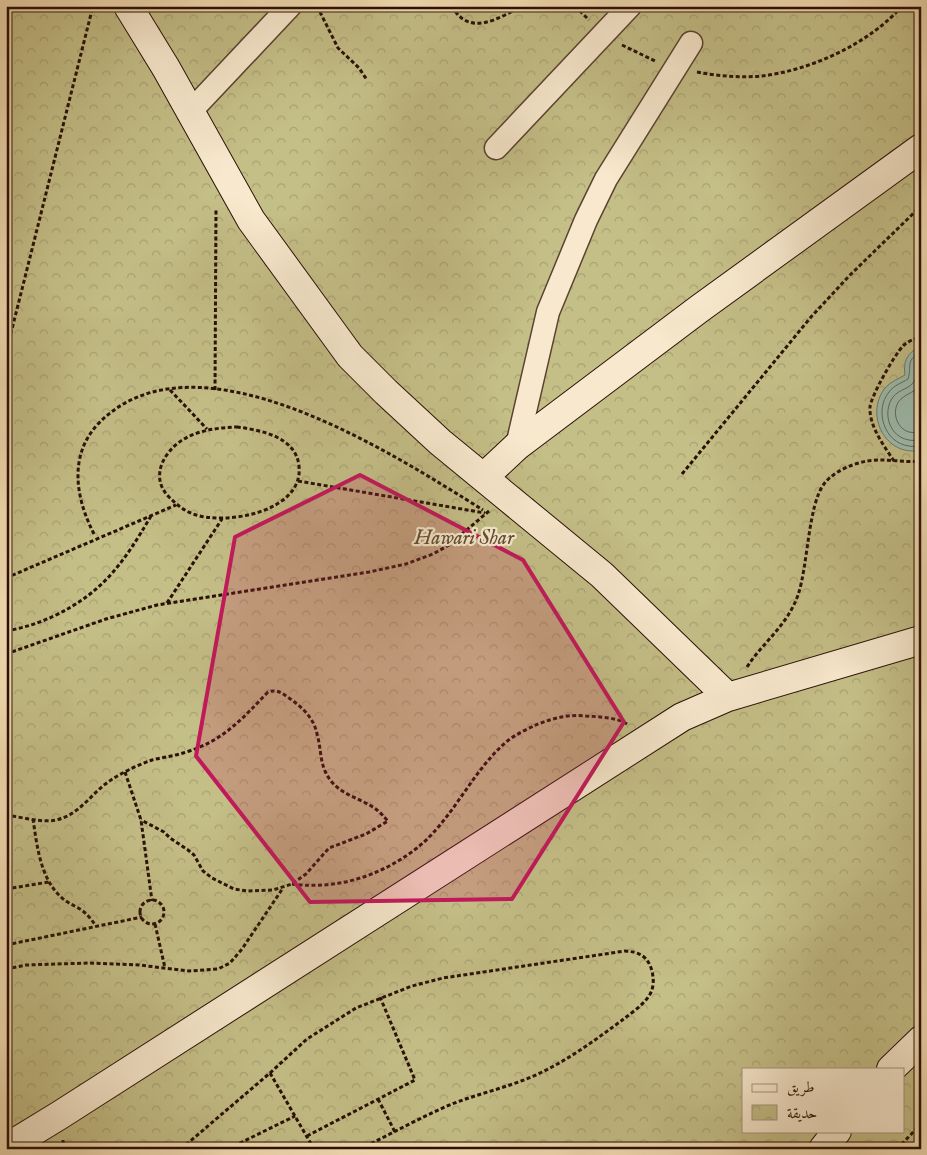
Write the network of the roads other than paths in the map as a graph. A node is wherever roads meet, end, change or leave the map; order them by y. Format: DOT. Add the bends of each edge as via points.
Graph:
graph roads {
  1 [pos="128,6"];
  2 [pos="290,6"];
  3 [pos="630,6"];
  4 [pos="691,43"];
  5 [pos="191,111"];
  6 [pos="496,148"];
  7 [pos="921,148"];
  8 [pos="518,446"];
  9 [pos="492,495"];
  10 [pos="921,640"];
  11 [pos="728,696"];
  12 [pos="921,1040"];
  13 [pos="892,1068"];
  14 [pos="836,1132"];
  15 [pos="6,1148"];
  16 [pos="823,1149"];
  1 -- 5 [label="street"];
  2 -- 5 [label="street"];
  3 -- 6 [label="street"];
  4 -- 8 [label="street" via="606,179 586,220 548,312"];
  5 -- 9 [label="street" via="251,220 350,356"];
  7 -- 8 [label="street" via="699,309"];
  8 -- 9 [label="street"];
  9 -- 11 [label="street" via="602,574"];
  10 -- 11 [label="street"];
  11 -- 15 [label="street" via="682,717"];
  12 -- 13 [label="street"];
  14 -- 16 [label="street"];
}
